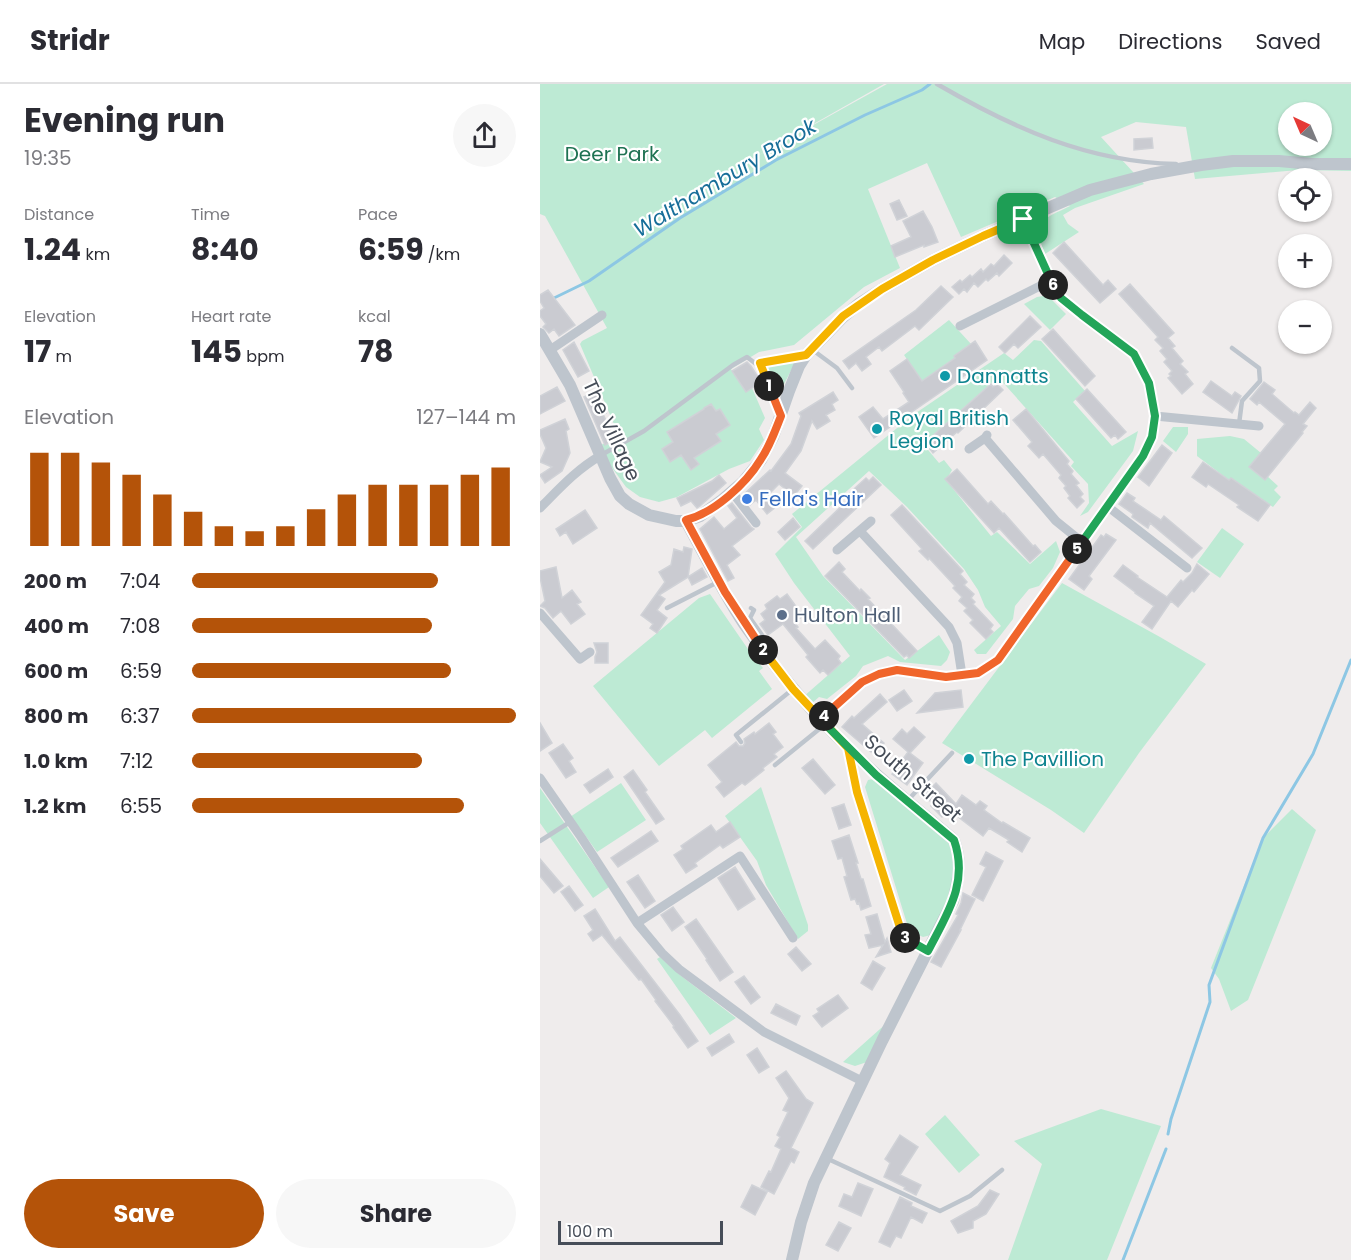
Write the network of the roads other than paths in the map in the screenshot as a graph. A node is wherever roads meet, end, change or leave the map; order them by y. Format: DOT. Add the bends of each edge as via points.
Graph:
graph roads {
  1 [pos="938,84"];
  2 [pos="1351,164"];
  3 [pos="1201,165"];
  4 [pos="1023,219"];
  5 [pos="1050,280"];
  6 [pos="602,315"];
  7 [pos="960,326"];
  8 [pos="540,334"];
  9 [pos="1232,348"];
  10 [pos="550,350"];
  11 [pos="808,352"];
  12 [pos="760,363"];
  13 [pos="852,388"];
  14 [pos="781,416"];
  15 [pos="1155,416"];
  16 [pos="1239,424"];
  17 [pos="1259,426"];
  18 [pos="969,449"];
  19 [pos="600,456"];
  20 [pos="732,492"];
  21 [pos="1107,506"];
  22 [pos="540,508"];
  23 [pos="686,520"];
  24 [pos="871,521"];
  25 [pos="756,523"];
  26 [pos="860,531"];
  27 [pos="1082,542"];
  28 [pos="837,550"];
  29 [pos="1187,568"];
  30 [pos="719,582"];
  31 [pos="667,608"];
  32 [pos="751,608"];
  33 [pos="540,614"];
  34 [pos="747,620"];
  35 [pos="590,652"];
  36 [pos="962,675"];
  37 [pos="793,689"];
  38 [pos="822,721"];
  39 [pos="741,742"];
  40 [pos="848,748"];
  41 [pos="951,753"];
  42 [pos="775,765"];
  43 [pos="540,778"];
  44 [pos="907,801"];
  45 [pos="570,822"];
  46 [pos="540,841"];
  47 [pos="637,923"];
  48 [pos="793,938"];
  49 [pos="928,951"];
  50 [pos="862,1081"];
  51 [pos="826,1158"];
  52 [pos="1002,1170"];
  53 [pos="792,1260"];
  1 -- 3 [label="lane" via="1034,134 1089,152 1148,163"];
  2 -- 3 [label="street" via="1279,160"];
  3 -- 4 [label="street" via="1090,190"];
  4 -- 5 [label="street"];
  4 -- 11 [label="street" via="933,260 882,289 843,316"];
  5 -- 7 [label="street"];
  5 -- 15 [label="street" via="1061,298 1134,354 1149,383"];
  6 -- 10 [label="street"];
  8 -- 10 [label="street, The Village"];
  9 -- 16 [label="lane" via="1259,368 1260,381 1242,401"];
  10 -- 19 [label="street, The Village" via="570,385"];
  11 -- 12 [label="lane"];
  11 -- 13 [label="lane" via="837,368"];
  11 -- 14 [label="street"];
  12 -- 14 [label="lane"];
  12 -- 19 [label="lane" via="747,357 733,365 644,431"];
  14 -- 20 [label="street" via="761,460"];
  15 -- 16 [label="street"];
  15 -- 21 [label="street" via="1152,437 1143,456"];
  16 -- 17 [label="street"];
  18 -- 27 [label="street" via="986,436 1056,521"];
  19 -- 22 [label="street" via="563,484"];
  19 -- 23 [label="street, The Village" via="614,486 629,504 649,515"];
  20 -- 23 [label="street" via="700,516"];
  20 -- 25 [label="street"];
  21 -- 27 [label="street"];
  21 -- 29 [label="street"];
  23 -- 30 [label="street, South Street"];
  24 -- 26 [label="street"];
  26 -- 28 [label="street"];
  26 -- 36 [label="street" via="949,627 957,643"];
  27 -- 36 [label="street" via="998,660 978,673"];
  30 -- 31 [label="lane"];
  30 -- 34 [label="street, South Street"];
  32 -- 34 [label="lane" via="754,610"];
  33 -- 35 [label="street" via="579,659"];
  34 -- 37 [label="street, South Street"];
  36 -- 38 [label="street" via="946,677 897,670 879,674 862,682"];
  37 -- 38 [label="street, South Street"];
  37 -- 39 [label="lane" via="736,735"];
  38 -- 40 [label="street, South Street"];
  38 -- 42 [label="lane"];
  40 -- 44 [label="street, South Street"];
  40 -- 49 [label="street" via="857,792 903,937"];
  41 -- 44 [label="lane"];
  43 -- 45 [label="street"];
  44 -- 49 [label="street, South Street" via="954,840 958,852 959,881 953,901"];
  45 -- 46 [label="lane"];
  45 -- 47 [label="street"];
  47 -- 48 [label="street" via="740,856"];
  47 -- 50 [label="street" via="679,969 765,1032"];
  49 -- 50 [label="street, South Street"];
  50 -- 51 [label="street, South Street"];
  51 -- 52 [label="lane" via="940,1211 970,1196"];
  51 -- 53 [label="street, South Street" via="814,1183"];
}
